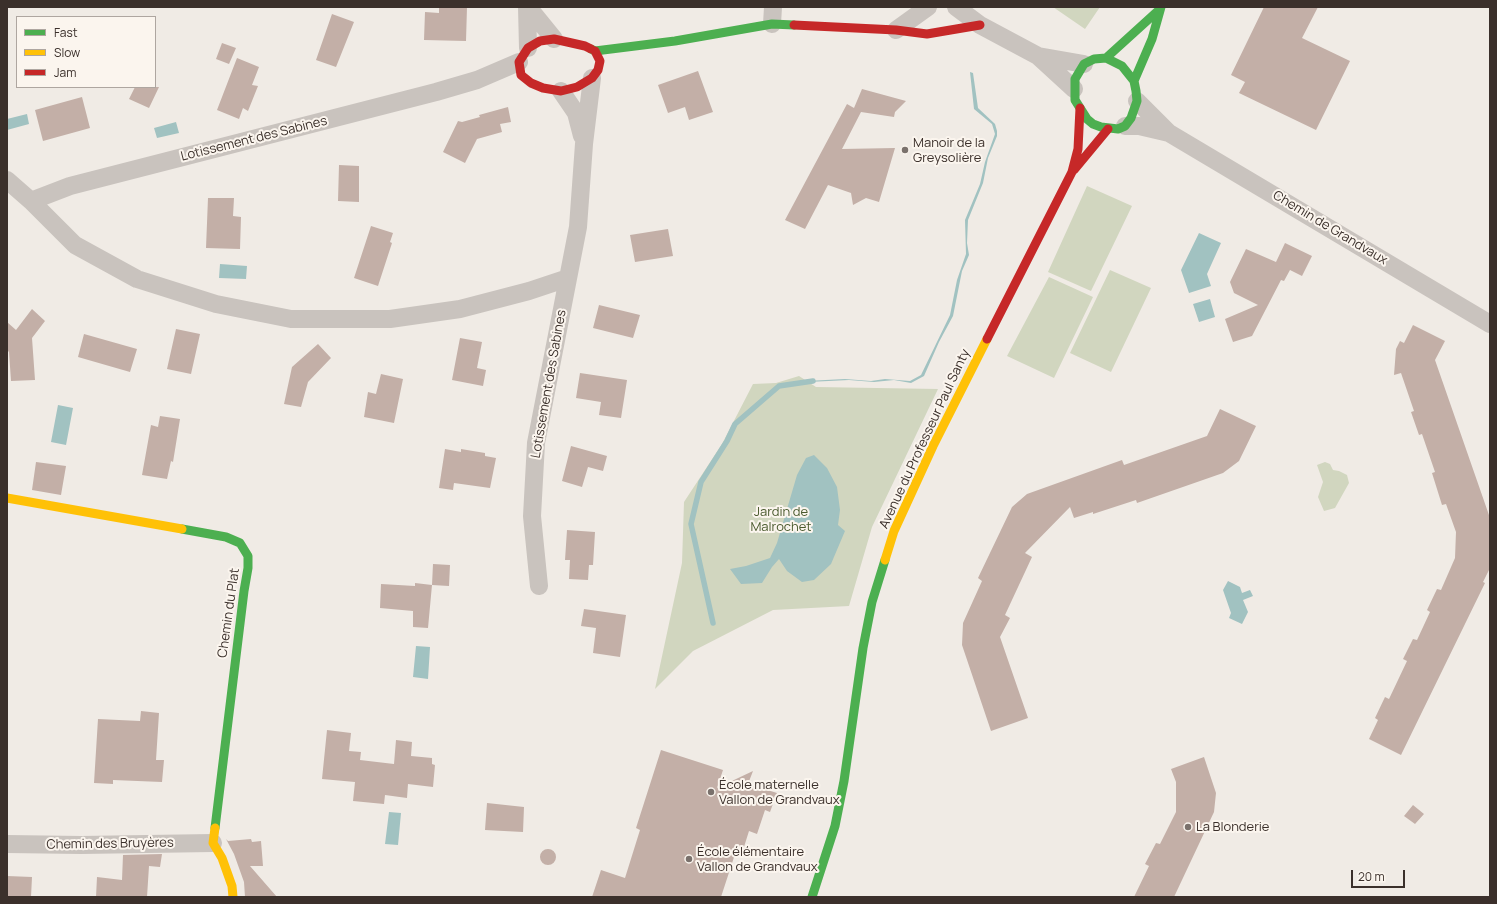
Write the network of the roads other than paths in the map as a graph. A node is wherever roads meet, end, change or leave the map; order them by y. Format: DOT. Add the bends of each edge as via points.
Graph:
graph roads {
  1 [pos="528,7"];
  2 [pos="928,7"];
  3 [pos="956,7"];
  4 [pos="1160,8"];
  5 [pos="772,16"];
  6 [pos="980,25"];
  7 [pos="896,30"];
  8 [pos="554,39"];
  9 [pos="661,43"];
  10 [pos="595,51"];
  11 [pos="1038,56"];
  12 [pos="1106,58"];
  13 [pos="523,62"];
  14 [pos="1084,64"];
  15 [pos="595,74"];
  16 [pos="1134,81"];
  17 [pos="1074,89"];
  18 [pos="561,91"];
  19 [pos="1138,101"];
  20 [pos="1080,108"];
  21 [pos="1116,128"];
  22 [pos="1164,129"];
  23 [pos="584,144"];
  24 [pos="1072,172"];
  25 [pos="7,180"];
  26 [pos="31,201"];
  27 [pos="568,278"];
  28 [pos="1490,324"];
  29 [pos="7,498"];
  30 [pos="539,586"];
  31 [pos="213,843"];
  32 [pos="7,844"];
  33 [pos="233,897"];
  34 [pos="812,897"];
  1 -- 8 [label="street"];
  1 -- 13 [label="street"];
  2 -- 7 [label="street"];
  3 -- 6 [label="street"];
  4 -- 12 [label="main road"];
  4 -- 16 [label="main road" via="1152,39"];
  5 -- 7 [label="main road, Lotissement des Sabines"];
  5 -- 9 [label="main road, Lotissement des Sabines"];
  6 -- 7 [label="main road, Lotissement des Sabines" via="927,34"];
  6 -- 11 [label="street"];
  8 -- 10 [label="main road, Lotissement des Sabines"];
  8 -- 13 [label="main road, Lotissement des Sabines" via="540,41"];
  9 -- 10 [label="main road, Lotissement des Sabines"];
  9 -- 15 [label="street, Lotissement des Sabines" via="631,51 612,60"];
  10 -- 15 [label="main road, Lotissement des Sabines" via="600,61"];
  11 -- 14 [label="street"];
  11 -- 17 [label="street"];
  12 -- 14 [label="main road" via="1094,59"];
  12 -- 16 [label="main road" via="1122,66"];
  13 -- 18 [label="main road, Lotissement des Sabines" via="531,83"];
  13 -- 26 [label="street, Lotissement des Sabines" via="477,80 436,92 70,186"];
  14 -- 17 [label="main road" via="1075,79"];
  15 -- 18 [label="main road, Lotissement des Sabines" via="577,87"];
  15 -- 23 [label="street, Lotissement des Sabines"];
  16 -- 19 [label="main road"];
  17 -- 20 [label="main road" via="1075,100"];
  18 -- 23 [label="street, Lotissement des Sabines" via="576,113"];
  19 -- 21 [label="main road" via="1131,118"];
  19 -- 22 [label="street, Chemin de Grandvaux"];
  20 -- 21 [label="main road" via="1092,124"];
  20 -- 24 [label="main road, Avenue du Professeur Paul Santy" via="1078,149"];
  21 -- 22 [label="street, Chemin de Grandvaux" via="1139,126"];
  21 -- 24 [label="main road, Avenue du Professeur Paul Santy" via="1096,145"];
  22 -- 28 [label="street, Chemin de Grandvaux"];
  23 -- 27 [label="street, Lotissement des Sabines" via="578,227"];
  24 -- 34 [label="main road, Avenue du Professeur Paul Santy" via="936,439 894,531 872,602 835,826"];
  25 -- 26 [label="street"];
  26 -- 27 [label="street" via="75,245 137,279 216,304 291,319 390,319 421,315 460,309"];
  27 -- 30 [label="street, Lotissement des Sabines" via="536,443 532,516"];
  29 -- 31 [label="main road, Chemin du Plat" via="226,537 240,543 246,551 248,568"];
  31 -- 32 [label="street, Chemin des Bruyères"];
  31 -- 33 [label="main road" via="222,858 232,886"];
}
